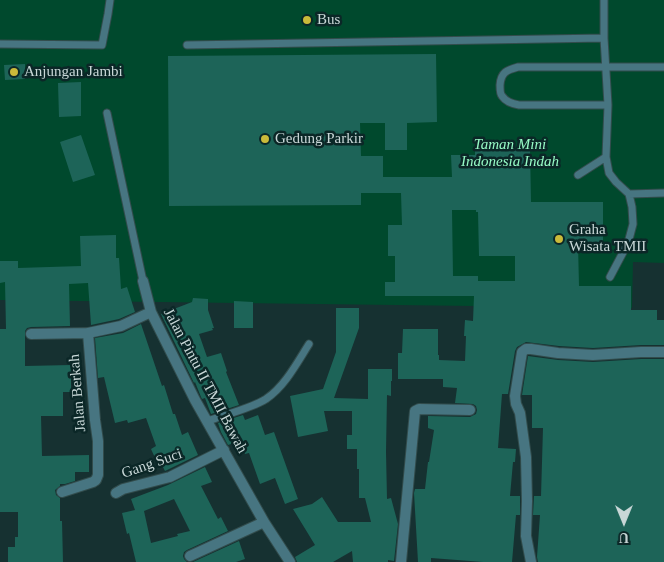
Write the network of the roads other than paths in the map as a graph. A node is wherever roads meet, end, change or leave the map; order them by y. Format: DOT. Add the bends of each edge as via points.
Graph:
graph roads {
  1 [pos="110,0"];
  2 [pos="604,0"];
  3 [pos="604,38"];
  4 [pos="0,44"];
  5 [pos="186,45"];
  6 [pos="606,67"];
  7 [pos="664,68"];
  8 [pos="608,106"];
  9 [pos="107,113"];
  10 [pos="606,157"];
  11 [pos="578,175"];
  12 [pos="664,193"];
  13 [pos="629,194"];
  14 [pos="610,277"];
  15 [pos="143,281"];
  16 [pos="151,312"];
  17 [pos="88,333"];
  18 [pos="31,334"];
  19 [pos="309,344"];
  20 [pos="664,352"];
  21 [pos="470,410"];
  22 [pos="208,421"];
  23 [pos="224,450"];
  24 [pos="62,492"];
  25 [pos="116,493"];
  26 [pos="264,522"];
  27 [pos="190,556"];
  28 [pos="290,562"];
  29 [pos="401,562"];
  30 [pos="531,562"];
  1 -- 4 [label="lane" via="102,45"];
  2 -- 3 [label="lane"];
  3 -- 5 [label="lane"];
  3 -- 6 [label="lane"];
  6 -- 7 [label="lane"];
  6 -- 8 [label="lane"];
  6 -- 8 [label="lane" via="518,67 501,77 500,88 502,97 509,103 520,105"];
  8 -- 10 [label="lane"];
  9 -- 15 [label="lane, Jalan Pintu II TMII Bawah"];
  10 -- 11 [label="lane"];
  10 -- 13 [label="lane" via="609,173"];
  12 -- 13 [label="lane"];
  13 -- 14 [label="lane" via="633,224 628,243"];
  15 -- 16 [label="street, Jalan Pintu II TMII Bawah"];
  16 -- 17 [label="street, Jalan Berkah" via="120,326"];
  16 -- 22 [label="street, Jalan Pintu II TMII Bawah"];
  17 -- 18 [label="street"];
  17 -- 24 [label="street, Jalan Berkah" via="98,475 93,482"];
  19 -- 22 [label="lane" via="280,386 266,399"];
  20 -- 30 [label="street" via="593,355 531,349 522,352 515,396 526,457 526,536"];
  21 -- 29 [label="street" via="419,408 415,411"];
  22 -- 23 [label="street, Jalan Pintu II TMII Bawah"];
  23 -- 25 [label="street, Gang Suci" via="170,477"];
  23 -- 26 [label="street, Jalan Pintu II TMII Bawah"];
  26 -- 27 [label="street"];
  26 -- 28 [label="street, Jalan Pintu II TMII Bawah"];
}
